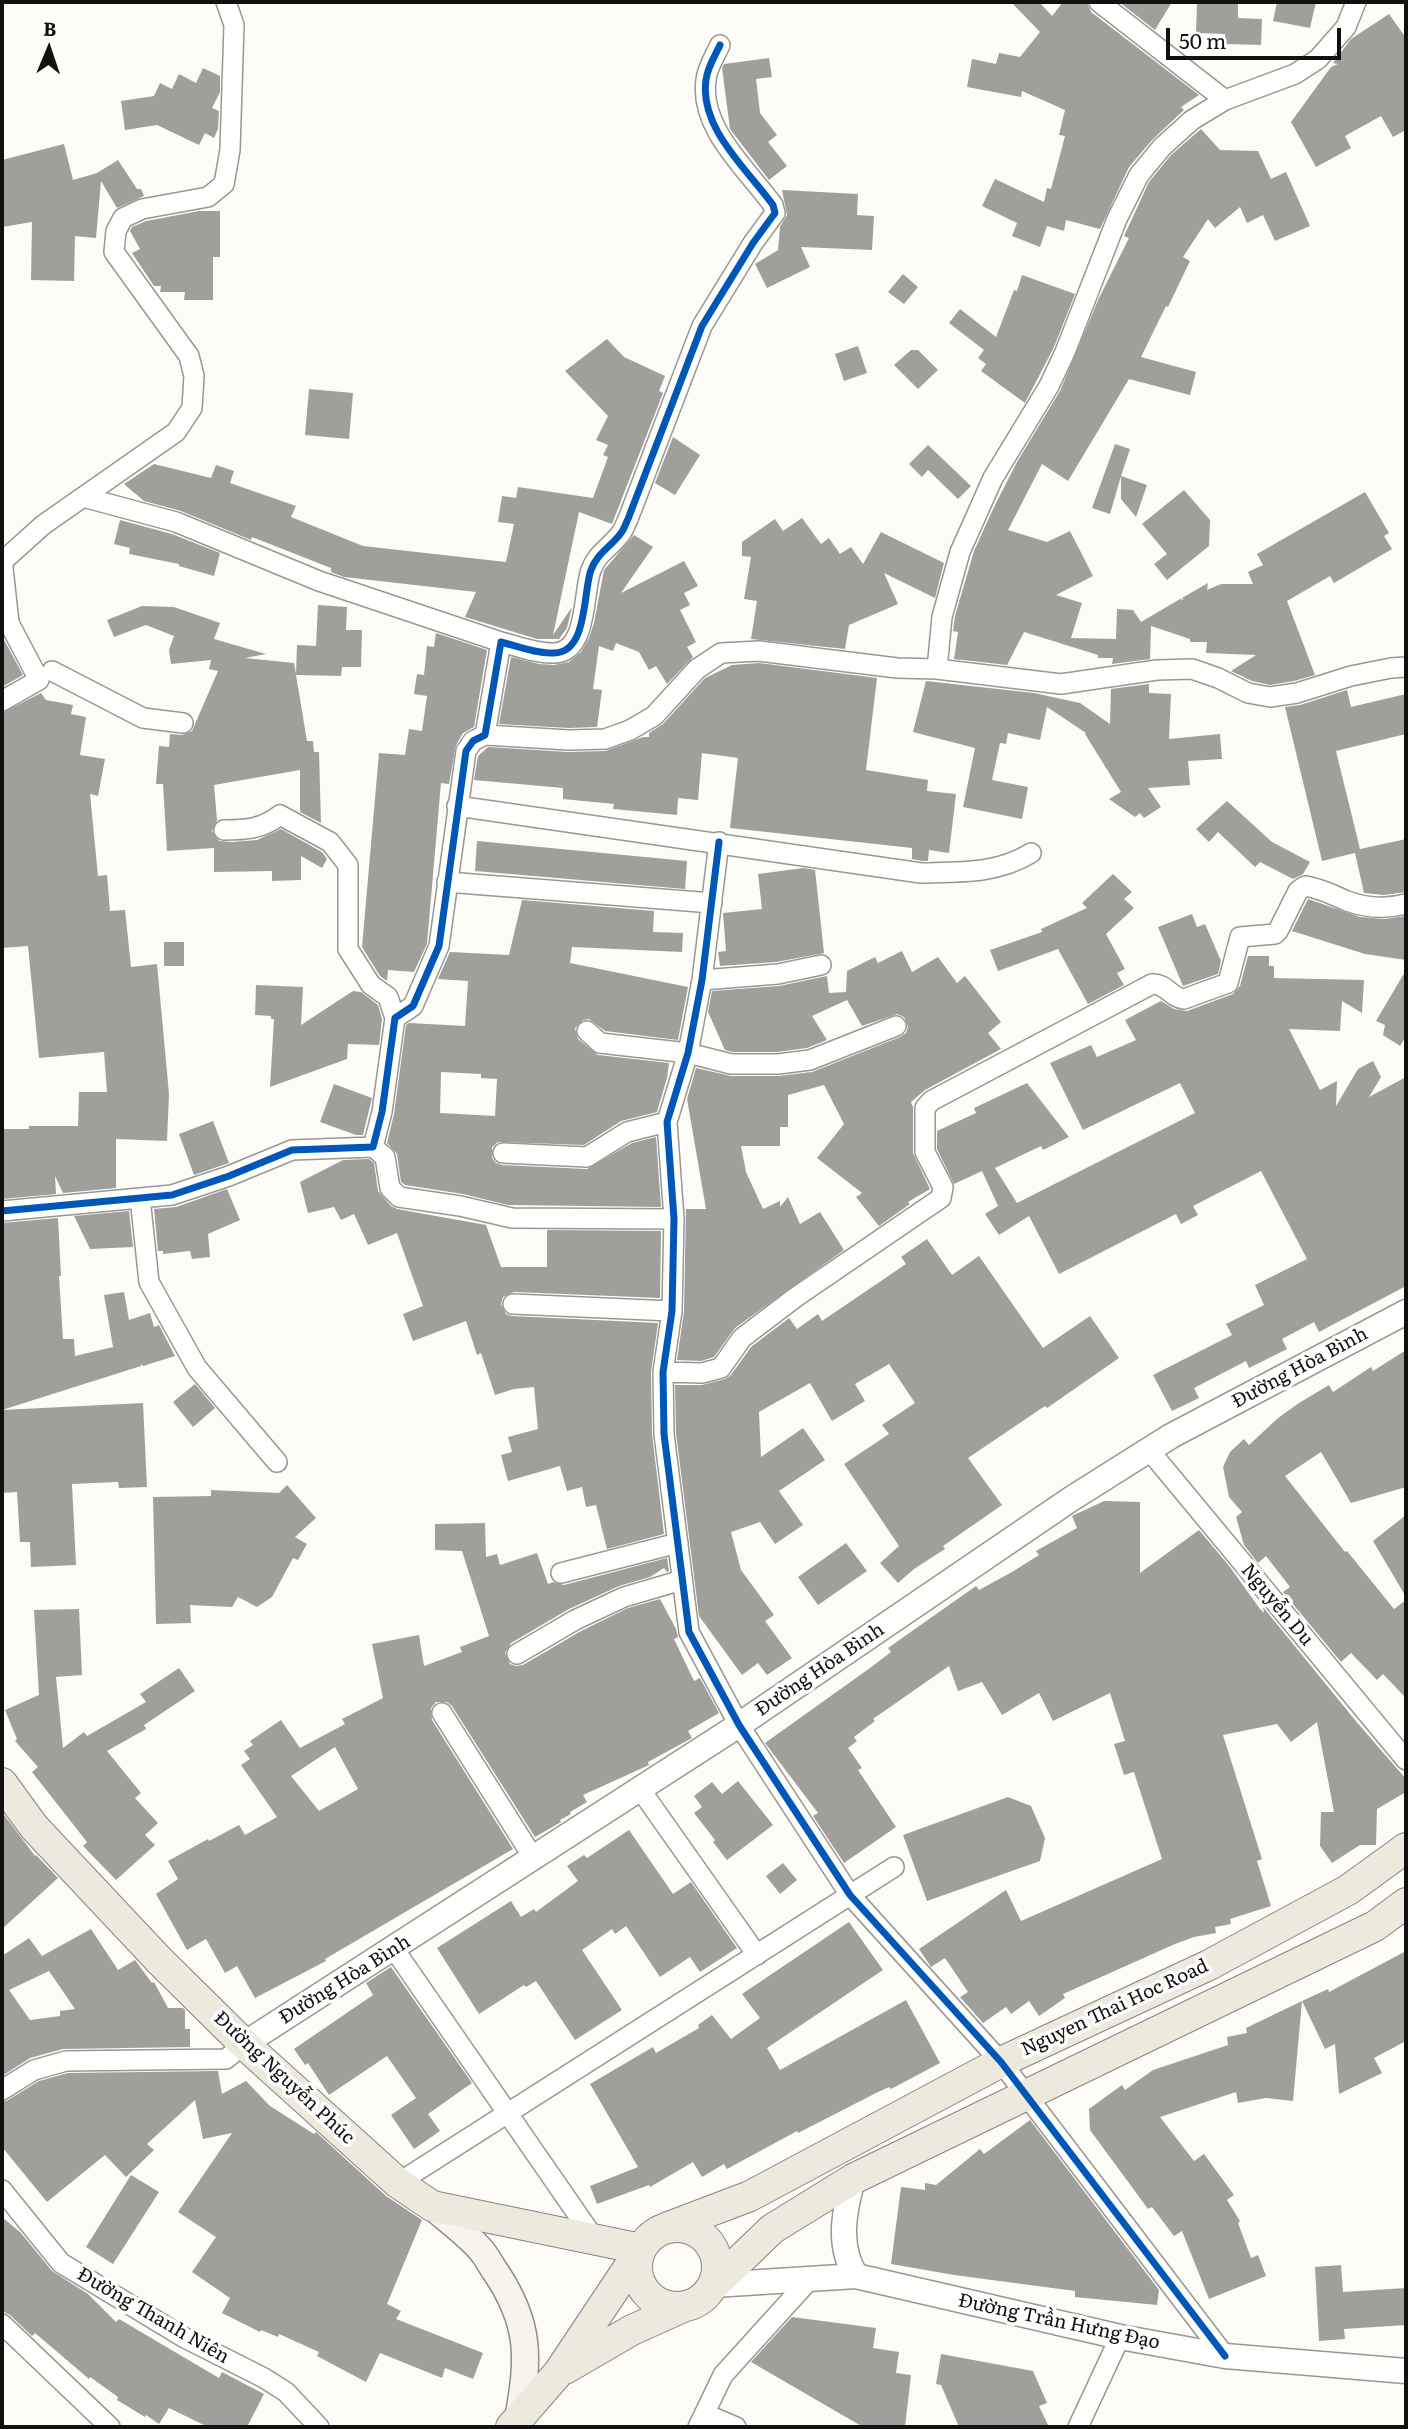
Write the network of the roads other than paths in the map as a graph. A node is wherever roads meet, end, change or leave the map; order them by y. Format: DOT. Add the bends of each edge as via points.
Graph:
graph roads {
  1 [pos="226,2"];
  2 [pos="1099,2"];
  3 [pos="1356,2"];
  4 [pos="720,45"];
  5 [pos="1224,100"];
  6 [pos="83,497"];
  7 [pos="3,560"];
  8 [pos="501,642"];
  9 [pos="1406,667"];
  10 [pos="937,669"];
  11 [pos="52,671"];
  12 [pos="2,701"];
  13 [pos="183,723"];
  14 [pos="485,736"];
  15 [pos="457,806"];
  16 [pos="224,830"];
  17 [pos="719,842"];
  18 [pos="1031,853"];
  19 [pos="447,883"];
  20 [pos="712,903"];
  21 [pos="1406,904"];
  22 [pos="821,965"];
  23 [pos="702,979"];
  24 [pos="395,1018"];
  25 [pos="897,1026"];
  26 [pos="587,1031"];
  27 [pos="688,1053"];
  28 [pos="667,1122"];
  29 [pos="373,1147"];
  30 [pos="503,1153"];
  31 [pos="140,1198"];
  32 [pos="2,1212"];
  33 [pos="674,1219"];
  34 [pos="513,1304"];
  35 [pos="672,1311"];
  36 [pos="1406,1312"];
  37 [pos="663,1371"];
  38 [pos="1149,1450"];
  39 [pos="277,1462"];
  40 [pos="678,1543"];
  41 [pos="561,1573"];
  42 [pos="682,1580"];
  43 [pos="517,1654"];
  44 [pos="442,1713"];
  45 [pos="739,1725"];
  46 [pos="1406,1760"];
  47 [pos="2,1783"];
  48 [pos="640,1789"];
  49 [pos="1406,1848"];
  50 [pos="534,1859"];
  51 [pos="894,1867"];
  52 [pos="850,1895"];
  53 [pos="1406,1903"];
  54 [pos="394,1949"];
  55 [pos="757,1955"];
  56 [pos="244,2044"];
  57 [pos="1001,2062"];
  58 [pos="2,2090"];
  59 [pos="1028,2096"];
  60 [pos="508,2113"];
  61 [pos="853,2179"];
  62 [pos="398,2183"];
  63 [pos="2,2190"];
  64 [pos="432,2206"];
  65 [pos="666,2228"];
  66 [pos="596,2241"];
  67 [pos="641,2249"];
  68 [pos="856,2276"];
  69 [pos="810,2279"];
  70 [pos="714,2285"];
  71 [pos="683,2307"];
  72 [pos="2,2325"];
  73 [pos="1120,2337"];
  74 [pos="1225,2356"];
  75 [pos="1406,2371"];
  76 [pos="559,2372"];
  77 [pos="701,2420"];
  78 [pos="515,2423"];
  79 [pos="110,2427"];
  80 [pos="319,2427"];
  81 [pos="736,2427"];
  82 [pos="1078,2427"];
  1 -- 6 [label="street" via="234,25 230,150 224,184 208,197 142,209 123,218 114,252 189,356 194,376 191,408 176,432"];
  2 -- 5 [label="street"];
  3 -- 5 [label="street" via="1346,27 1318,59 1295,74"];
  4 -- 8 [label="street" via="706,78 705,106 726,146 774,205 775,213 702,326 622,533 598,555 590,572 575,640 556,654"];
  5 -- 10 [label="street" via="1162,147 1139,176 1116,219 1065,352 993,478 960,552 942,617"];
  6 -- 7 [label="street"];
  6 -- 8 [label="street" via="176,522 319,581"];
  7 -- 12 [label="street" via="9,623 39,680"];
  8 -- 14 [label="street"];
  9 -- 10 [label="street" via="1270,696 1248,693 1192,669 1061,684"];
  10 -- 14 [label="street" via="759,651 721,653 697,669 654,716 605,739"];
  11 -- 13 [label="street" via="143,718"];
  14 -- 15 [label="street" via="466,751"];
  15 -- 17 [label="street"];
  15 -- 19 [label="street"];
  16 -- 24 [label="street" via="255,829 280,815 330,842 348,865 348,949 371,985 388,997"];
  17 -- 18 [label="street" via="921,873 985,871"];
  17 -- 20 [label="street"];
  19 -- 20 [label="street"];
  19 -- 24 [label="street" via="439,946 413,1006"];
  20 -- 23 [label="street"];
  21 -- 37 [label="street" via="1388,908 1351,902 1305,886 1275,934 1240,937 1225,985 1178,999 1163,986 1152,984 931,1101 925,1108 925,1152 943,1187 941,1198 742,1338 721,1368 702,1373"];
  22 -- 23 [label="street" via="778,974"];
  23 -- 27 [label="street"];
  24 -- 29 [label="street"];
  25 -- 27 [label="street" via="810,1060 732,1064"];
  26 -- 27 [label="street" via="600,1043"];
  27 -- 28 [label="street"];
  28 -- 30 [label="street" via="627,1132 587,1157"];
  28 -- 33 [label="street"];
  29 -- 31 [label="street" via="292,1150 172,1195"];
  29 -- 33 [label="street" via="384,1157 390,1188 399,1197 512,1218"];
  31 -- 32 [label="street"];
  31 -- 39 [label="street" via="149,1282 197,1368"];
  33 -- 35 [label="street"];
  34 -- 35 [label="street"];
  35 -- 37 [label="street"];
  36 -- 38 [label="street, Đường Hòa Bình"];
  37 -- 40 [label="street" via="664,1434"];
  38 -- 45 [label="street, Đường Hòa Bình"];
  38 -- 46 [label="street, Nguyễn Du"];
  40 -- 41 [label="street"];
  40 -- 42 [label="street"];
  42 -- 43 [label="street" via="624,1597"];
  42 -- 45 [label="street" via="689,1632"];
  44 -- 50 [label="street"];
  45 -- 48 [label="street, Đường Hòa Bình"];
  45 -- 52 [label="street"];
  47 -- 56 [label="main road, Đường Nguyễn Phúc" via="34,1827"];
  48 -- 50 [label="street, Đường Hòa Bình"];
  48 -- 55 [label="street"];
  49 -- 57 [label="main road, Nguyen Thai Hoc Road" via="1348,1890 1209,1965"];
  50 -- 54 [label="street, Đường Hòa Bình"];
  51 -- 52 [label="street"];
  52 -- 55 [label="street"];
  52 -- 57 [label="street"];
  53 -- 59 [label="main road, Nguyen Thai Hoc Road" via="1375,1926"];
  54 -- 56 [label="street, Đường Hòa Bình"];
  54 -- 60 [label="street"];
  55 -- 60 [label="street"];
  56 -- 58 [label="street" via="226,2059 66,2061 34,2070"];
  56 -- 62 [label="main road, Đường Nguyễn Phúc"];
  57 -- 59 [label="street"];
  57 -- 65 [label="main road, Nguyen Thai Hoc Road" via="750,2196"];
  59 -- 61 [label="main road, Nguyen Thai Hoc Road"];
  59 -- 74 [label="street"];
  60 -- 62 [label="street"];
  60 -- 66 [label="street"];
  61 -- 68 [label="street" via="843,2230 849,2265"];
  61 -- 70 [label="main road, Nguyen Thai Hoc Road" via="772,2229"];
  62 -- 64 [label="main road, Đường Nguyễn Phúc"];
  63 -- 80 [label="street, Đường Thanh Niên" via="61,2263 186,2338 264,2378 286,2392"];
  64 -- 66 [label="main road, Đường Nguyễn Phúc"];
  64 -- 78 [label="main road" via="480,2249 517,2310 525,2342 526,2377"];
  65 -- 67 [label="main road"];
  65 -- 70 [label="main road" via="692,2230 712,2246 717,2259"];
  66 -- 67 [label="main road, Đường Nguyễn Phúc"];
  67 -- 71 [label="main road" via="637,2261 640,2285 658,2303"];
  67 -- 76 [label="main road"];
  68 -- 69 [label="street, Đường Trần Hưng Đạo"];
  68 -- 73 [label="street, Đường Trần Hưng Đạo"];
  69 -- 70 [label="street, Đường Trần Hưng Đạo"];
  69 -- 77 [label="street" via="723,2375"];
  70 -- 71 [label="main road" via="706,2296"];
  71 -- 76 [label="main road"];
  72 -- 79 [label="street"];
  73 -- 74 [label="street, Đường Trần Hưng Đạo"];
  73 -- 82 [label="street"];
  74 -- 75 [label="street, Đường Trần Hưng Đạo"];
  76 -- 78 [label="main road"];
  77 -- 81 [label="street"];
}
